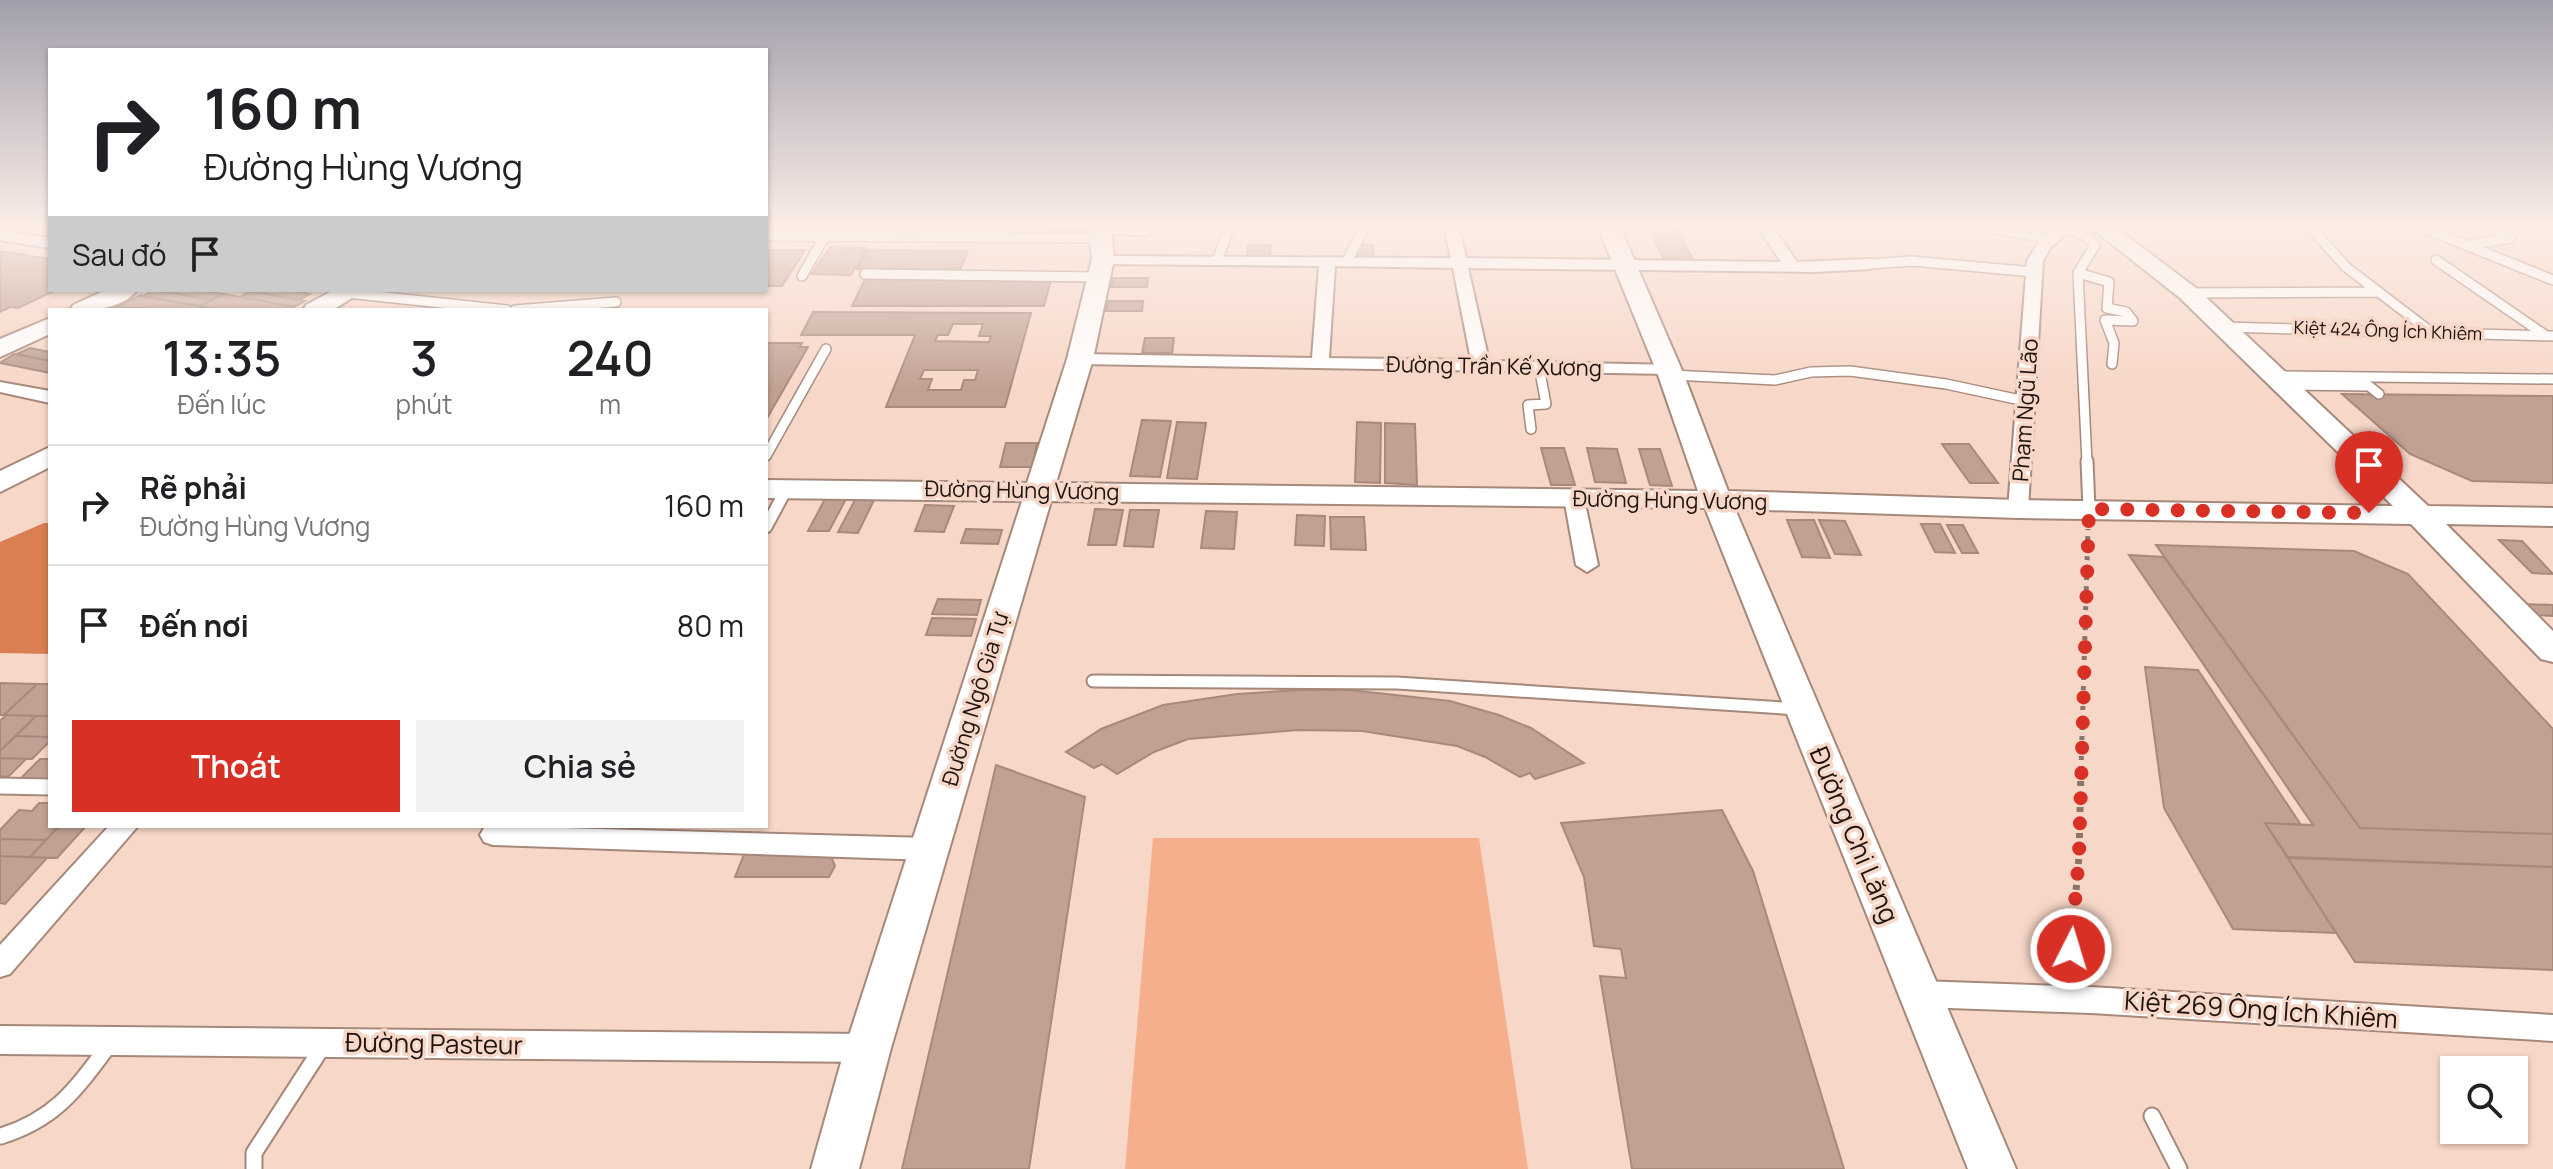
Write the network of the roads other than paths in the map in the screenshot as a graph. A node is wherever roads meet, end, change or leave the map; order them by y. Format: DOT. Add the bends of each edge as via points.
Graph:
graph roads {
  1 [pos="1094,282"];
  2 [pos="1326,282"];
  3 [pos="1464,282"];
  4 [pos="1631,282"];
  5 [pos="2033,282"];
  6 [pos="2078,282"];
  7 [pos="2107,282"];
  8 [pos="2173,282"];
  9 [pos="2365,282"];
  10 [pos="2468,282"];
  11 [pos="121,292"];
  12 [pos="342,292"];
  13 [pos="352,292"];
  14 [pos="2378,292"];
  15 [pos="2188,293"];
  16 [pos="616,302"];
  17 [pos="86,308"];
  18 [pos="318,308"];
  19 [pos="490,308"];
  20 [pos="540,308"];
  21 [pos="48,326"];
  22 [pos="2223,327"];
  23 [pos="2432,332"];
  24 [pos="2549,336"];
  25 [pos="0,349"];
  26 [pos="826,349"];
  27 [pos="1080,359"];
  28 [pos="1320,362"];
  29 [pos="2112,364"];
  30 [pos="1481,366"];
  31 [pos="1539,367"];
  32 [pos="1670,372"];
  33 [pos="2553,379"];
  34 [pos="2280,380"];
  35 [pos="0,387"];
  36 [pos="2379,394"];
  37 [pos="48,397"];
  38 [pos="2025,401"];
  39 [pos="1531,429"];
  40 [pos="768,452"];
  41 [pos="48,457"];
  42 [pos="0,484"];
  43 [pos="48,486"];
  44 [pos="777,488"];
  45 [pos="1038,490"];
  46 [pos="1574,498"];
  47 [pos="1717,500"];
  48 [pos="2018,509"];
  49 [pos="2089,509"];
  50 [pos="2420,514"];
  51 [pos="2553,517"];
  52 [pos="768,520"];
  53 [pos="1587,565"];
  54 [pos="2553,651"];
  55 [pos="1093,681"];
  56 [pos="1802,709"];
  57 [pos="0,786"];
  58 [pos="48,787"];
  59 [pos="123,828"];
  60 [pos="493,835"];
  61 [pos="929,849"];
  62 [pos="0,965"];
  63 [pos="1920,994"];
  64 [pos="2553,1028"];
  65 [pos="0,1040"];
  66 [pos="111,1041"];
  67 [pos="326,1043"];
  68 [pos="868,1048"];
  69 [pos="2152,1116"];
  70 [pos="1,1136"];
  71 [pos="254,1169"];
  72 [pos="835,1169"];
  73 [pos="1992,1169"];
  74 [pos="2179,1169"];
  1 -- 27 [label="street, Đường Ngô Gia Tự"];
  2 -- 28 [label="street"];
  3 -- 30 [label="street"];
  4 -- 32 [label="street, Đường Chi Lăng"];
  5 -- 38 [label="street, Phạm Ngũ Lão"];
  6 -- 49 [label="lane"];
  7 -- 29 [label="lane" via="2107,308 2126,312 2133,321 2105,320 2114,343"];
  8 -- 15 [label="street"];
  9 -- 14 [label="lane"];
  10 -- 24 [label="lane"];
  11 -- 17 [label="street"];
  12 -- 18 [label="street"];
  13 -- 19 [label="lane"];
  14 -- 15 [label="lane"];
  14 -- 23 [label="lane"];
  15 -- 22 [label="street"];
  16 -- 20 [label="lane"];
  21 -- 25 [label="street"];
  22 -- 23 [label="lane, Kiệt 424 Ông Ích Khiêm"];
  22 -- 34 [label="street"];
  23 -- 24 [label="lane, Kiệt 424 Ông Ích Khiêm"];
  26 -- 40 [label="lane"];
  27 -- 28 [label="street, Đường Trần Kế Xương"];
  27 -- 45 [label="street, Đường Ngô Gia Tự"];
  28 -- 30 [label="street, Đường Trần Kế Xương"];
  30 -- 31 [label="street, Đường Trần Kế Xương"];
  31 -- 32 [label="street, Đường Trần Kế Xương"];
  31 -- 39 [label="lane" via="1546,404 1528,405"];
  32 -- 38 [label="lane" via="1775,380 1850,371"];
  32 -- 47 [label="street, Đường Chi Lăng"];
  33 -- 34 [label="lane"];
  34 -- 36 [label="lane" via="2369,386"];
  34 -- 50 [label="street"];
  35 -- 37 [label="street"];
  38 -- 48 [label="street, Phạm Ngũ Lão"];
  41 -- 42 [label="street"];
  42 -- 43 [label="street"];
  44 -- 45 [label="street, Đường Hùng Vương"];
  44 -- 52 [label="lane, Đường Hùng Vương"];
  45 -- 46 [label="street, Đường Hùng Vương"];
  45 -- 61 [label="street, Đường Ngô Gia Tự"];
  46 -- 47 [label="street, Đường Hùng Vương"];
  46 -- 53 [label="street"];
  47 -- 48 [label="street, Đường Hùng Vương"];
  47 -- 56 [label="street, Đường Chi Lăng"];
  48 -- 49 [label="street, Đường Hùng Vương"];
  49 -- 50 [label="street, Đường Hùng Vương"];
  50 -- 51 [label="street, Đường Hùng Vương"];
  50 -- 54 [label="street"];
  55 -- 56 [label="lane" via="1397,683"];
  56 -- 63 [label="street, Đường Chi Lăng"];
  57 -- 58 [label="lane"];
  59 -- 62 [label="street"];
  60 -- 61 [label="street"];
  61 -- 68 [label="street, Đường Ngô Gia Tự"];
  63 -- 64 [label="street, Kiệt 269 Ông Ích Khiêm"];
  63 -- 73 [label="street, Đường Chi Lăng"];
  65 -- 66 [label="street, Đường Pasteur"];
  66 -- 67 [label="street, Đường Pasteur"];
  66 -- 70 [label="lane" via="51,1115 32,1128"];
  67 -- 68 [label="street, Đường Pasteur"];
  67 -- 71 [label="lane" via="254,1153"];
  68 -- 72 [label="street, Đường Ngô Gia Tự"];
  69 -- 74 [label="lane"];
}
